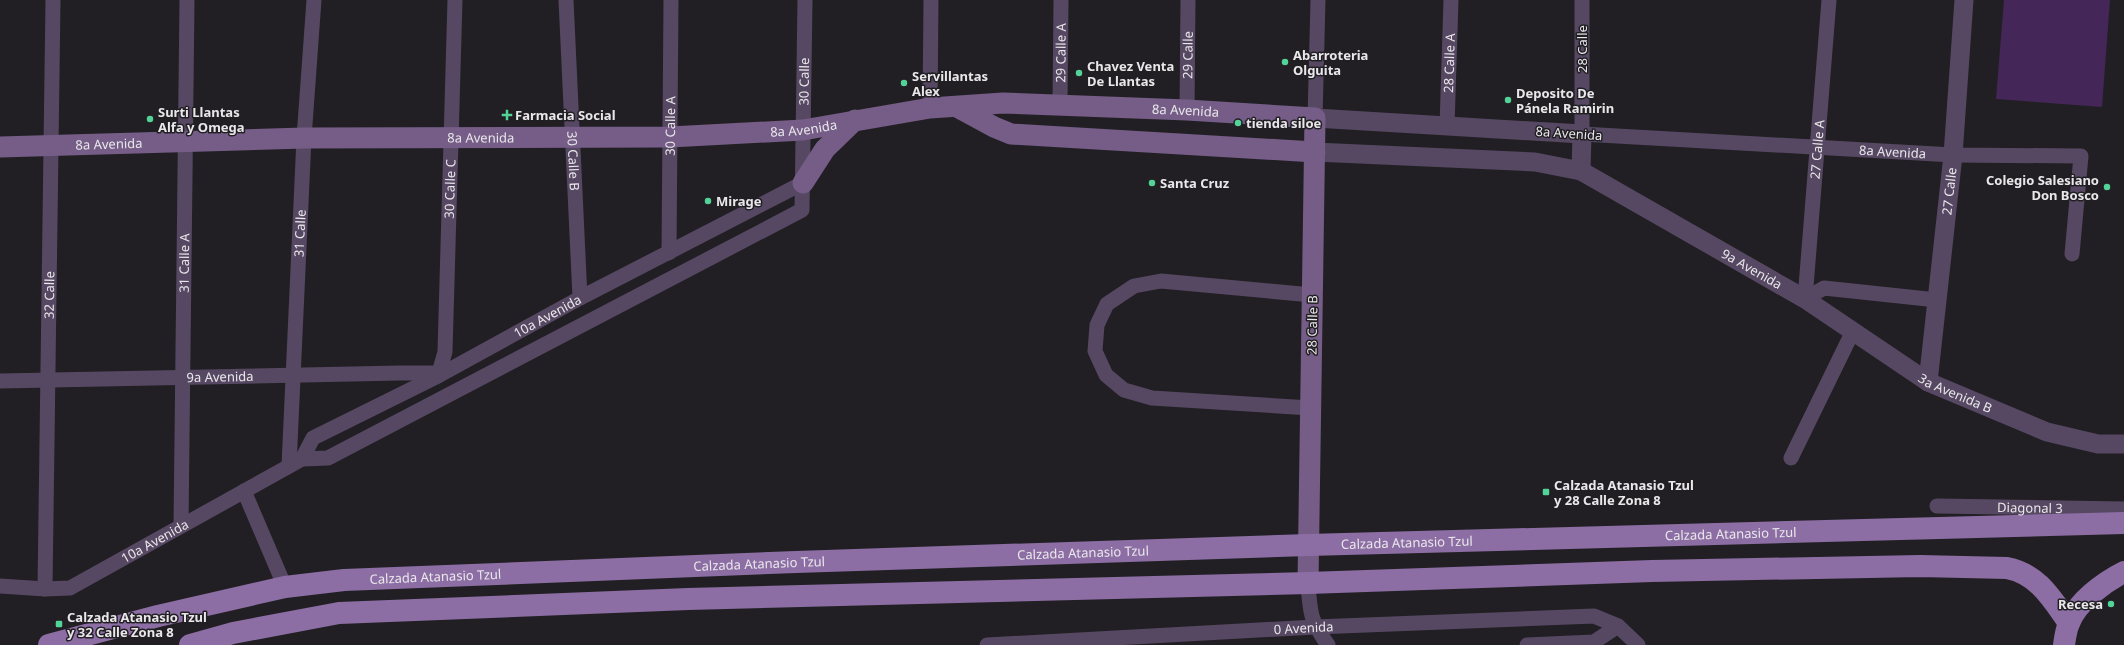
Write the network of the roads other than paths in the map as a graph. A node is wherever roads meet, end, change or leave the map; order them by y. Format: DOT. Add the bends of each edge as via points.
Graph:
graph roads {
  1 [pos="53,0"];
  2 [pos="187,0"];
  3 [pos="314,0"];
  4 [pos="455,0"];
  5 [pos="566,0"];
  6 [pos="671,0"];
  7 [pos="805,0"];
  8 [pos="931,0"];
  9 [pos="1060,0"];
  10 [pos="1188,0"];
  11 [pos="1318,0"];
  12 [pos="1451,0"];
  13 [pos="1582,0"];
  14 [pos="1830,0"];
  15 [pos="1964,0"];
  16 [pos="1060,105"];
  17 [pos="930,108"];
  18 [pos="959,108"];
  19 [pos="1187,110"];
  20 [pos="1315,118"];
  21 [pos="855,120"];
  22 [pos="1447,126"];
  23 [pos="803,130"];
  24 [pos="1582,134"];
  25 [pos="670,137"];
  26 [pos="304,138"];
  27 [pos="450,138"];
  28 [pos="571,138"];
  29 [pos="185,141"];
  30 [pos="51,144"];
  31 [pos="0,147"];
  32 [pos="1818,148"];
  33 [pos="1315,152"];
  34 [pos="1953,155"];
  35 [pos="1581,171"];
  36 [pos="803,182"];
  37 [pos="802,210"];
  38 [pos="669,253"];
  39 [pos="2072,254"];
  40 [pos="1312,295"];
  41 [pos="580,298"];
  42 [pos="1805,299"];
  43 [pos="1937,300"];
  44 [pos="1853,331"];
  45 [pos="293,376"];
  46 [pos="438,376"];
  47 [pos="183,378"];
  48 [pos="48,380"];
  49 [pos="0,381"];
  50 [pos="1928,382"];
  51 [pos="1310,408"];
  52 [pos="2124,444"];
  53 [pos="1791,458"];
  54 [pos="295,463"];
  55 [pos="244,492"];
  56 [pos="1937,506"];
  57 [pos="2124,509"];
  58 [pos="2124,523"];
  59 [pos="182,526"];
  60 [pos="1308,545"];
  61 [pos="2124,572"];
  62 [pos="1308,583"];
  63 [pos="0,586"];
  64 [pos="286,587"];
  65 [pos="45,589"];
  66 [pos="2069,623"];
  67 [pos="1618,626"];
  68 [pos="1315,627"];
  69 [pos="49,645"];
  70 [pos="190,645"];
  71 [pos="986,645"];
  72 [pos="1328,645"];
  73 [pos="1527,645"];
  74 [pos="1638,645"];
  75 [pos="2064,645"];
  1 -- 30 [label="street, 32 Calle"];
  2 -- 29 [label="street, 31 Calle A"];
  3 -- 26 [label="street, 31 Calle"];
  4 -- 27 [label="street, 30 Calle C"];
  5 -- 28 [label="street, 30 Calle B"];
  6 -- 25 [label="street, 30 Calle A"];
  7 -- 23 [label="street, 30 Calle"];
  8 -- 17 [label="street"];
  9 -- 16 [label="street, 29 Calle A"];
  10 -- 19 [label="street, 29 Calle"];
  11 -- 20 [label="street, 28 Calle B"];
  12 -- 22 [label="street, 28 Calle A"];
  13 -- 24 [label="street, 28 Calle"];
  14 -- 32 [label="street, 27 Calle A"];
  15 -- 34 [label="street, 27 Calle"];
  16 -- 18 [label="main road, 8a Avenida" via="1003,103"];
  16 -- 19 [label="main road, 8a Avenida"];
  17 -- 18 [label="main road, 8a Avenida"];
  17 -- 21 [label="main road, 8a Avenida"];
  18 -- 33 [label="main road, 8a Avenida" via="1011,134"];
  19 -- 20 [label="main road, 8a Avenida"];
  20 -- 22 [label="street, 8a Avenida"];
  20 -- 33 [label="main road, 28 Calle B"];
  21 -- 23 [label="main road, 8a Avenida"];
  21 -- 36 [label="main road" via="826,149"];
  22 -- 24 [label="street, 8a Avenida"];
  23 -- 25 [label="main road, 8a Avenida"];
  23 -- 36 [label="street, 30 Calle"];
  24 -- 32 [label="street, 8a Avenida"];
  24 -- 35 [label="street, 28 Calle"];
  25 -- 28 [label="main road, 8a Avenida"];
  25 -- 38 [label="street, 30 Calle A"];
  26 -- 27 [label="main road, 8a Avenida"];
  26 -- 29 [label="main road, 8a Avenida"];
  26 -- 45 [label="street, 31 Calle"];
  27 -- 28 [label="main road, 8a Avenida"];
  27 -- 46 [label="street, 30 Calle C" via="444,352"];
  28 -- 41 [label="street, 30 Calle B"];
  29 -- 30 [label="main road, 8a Avenida"];
  29 -- 47 [label="street, 31 Calle A"];
  30 -- 31 [label="main road, 8a Avenida"];
  30 -- 48 [label="street, 32 Calle"];
  32 -- 34 [label="street, 8a Avenida"];
  32 -- 42 [label="street, 27 Calle A"];
  33 -- 35 [label="street, 8a Avenida" via="1535,162"];
  33 -- 40 [label="main road, 28 Calle B"];
  34 -- 39 [label="street, 8a Avenida" via="2081,156"];
  34 -- 43 [label="street, 27 Calle"];
  35 -- 42 [label="street, 9a Avenida"];
  36 -- 37 [label="street, 30 Calle"];
  36 -- 38 [label="street, 10a Avenida"];
  37 -- 54 [label="street, 10a Avenida" via="328,458"];
  38 -- 41 [label="street, 10a Avenida"];
  40 -- 51 [label="main road, 28 Calle B"];
  40 -- 51 [label="street" via="1161,281 1134,286 1107,304 1097,325 1095,351 1106,375 1124,390 1152,398"];
  41 -- 46 [label="street, 10a Avenida"];
  42 -- 43 [label="street" via="1824,288"];
  42 -- 44 [label="street, 3a Avenida B"];
  43 -- 50 [label="street, 27 Calle"];
  44 -- 50 [label="street, 3a Avenida B"];
  44 -- 53 [label="street"];
  45 -- 46 [label="street, 9a Avenida" via="432,373"];
  45 -- 47 [label="street, 9a Avenida"];
  45 -- 54 [label="street, 31 Calle"];
  46 -- 54 [label="street, 10a Avenida" via="313,438"];
  47 -- 48 [label="street, 9a Avenida"];
  47 -- 59 [label="street, 31 Calle A"];
  48 -- 49 [label="street, 9a Avenida"];
  48 -- 65 [label="street, 32 Calle"];
  50 -- 52 [label="street, 3a Avenida B" via="2047,432 2098,444"];
  51 -- 60 [label="main road, 28 Calle B"];
  54 -- 55 [label="street, 10a Avenida"];
  55 -- 59 [label="street, 10a Avenida"];
  55 -- 64 [label="street"];
  56 -- 57 [label="street, Diagonal 3"];
  58 -- 60 [label="main road, Calzada Atanasio Tzul"];
  59 -- 65 [label="street, 10a Avenida" via="70,588"];
  60 -- 62 [label="main road, 28 Calle B"];
  60 -- 64 [label="main road, Calzada Atanasio Tzul" via="367,579"];
  61 -- 66 [label="main road" via="2084,602"];
  62 -- 66 [label="main road" via="1652,571 1920,566 2007,568 2021,570 2036,580"];
  62 -- 68 [label="street, 28 Calle B" via="1310,610"];
  62 -- 70 [label="main road" via="688,598 339,613"];
  63 -- 65 [label="street, 10a Avenida"];
  64 -- 69 [label="main road, Calzada Atanasio Tzul" via="158,616"];
  66 -- 75 [label="main road"];
  67 -- 68 [label="street, 0 Avenida" via="1594,616"];
  67 -- 73 [label="street" via="1594,642"];
  67 -- 74 [label="street, 0 Avenida"];
  68 -- 71 [label="street, 0 Avenida"];
  68 -- 72 [label="street, 28 Calle B"];
}
